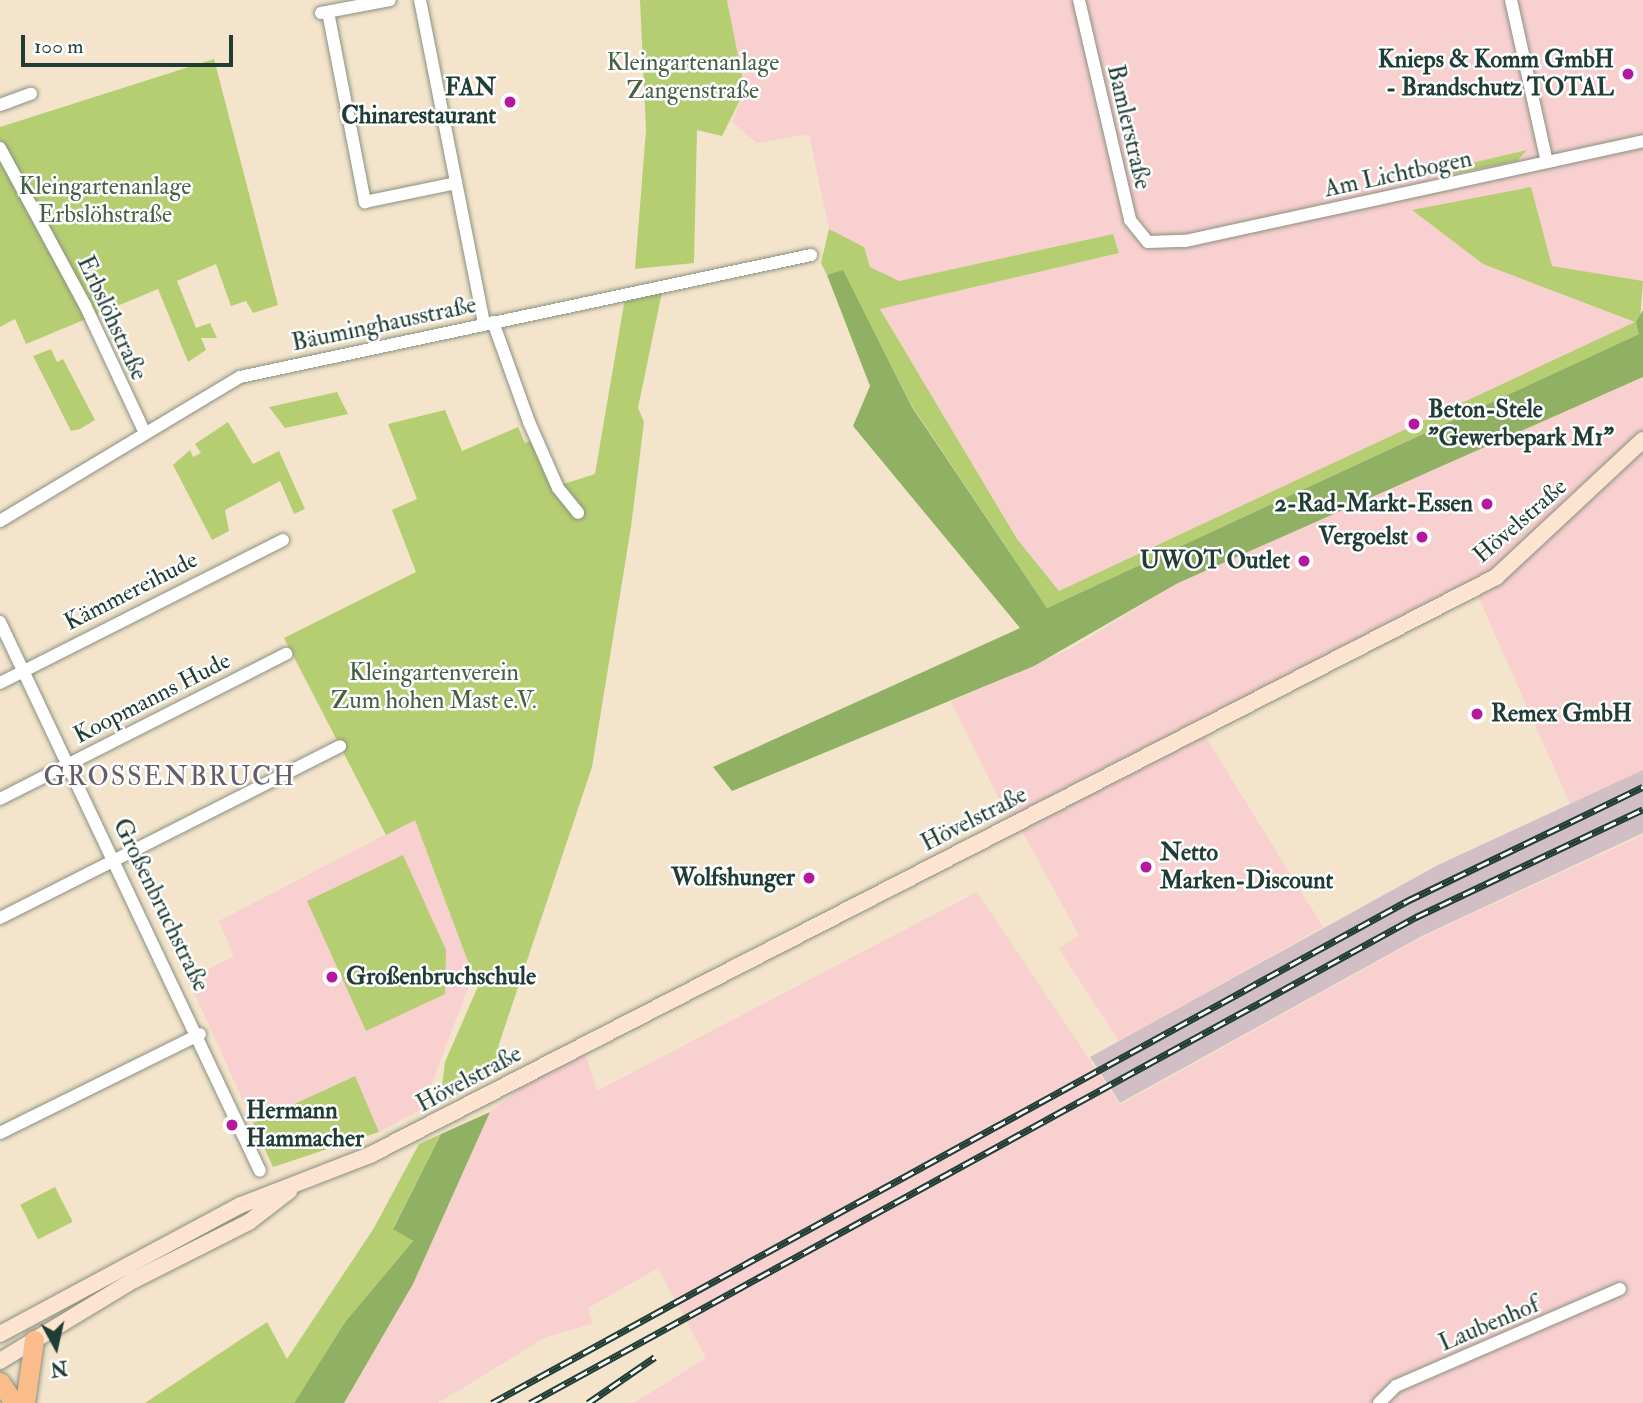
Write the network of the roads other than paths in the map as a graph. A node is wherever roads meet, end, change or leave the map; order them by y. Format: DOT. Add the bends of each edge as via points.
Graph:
graph roads {
  1 [pos="390,0"];
  2 [pos="420,0"];
  3 [pos="1079,0"];
  4 [pos="1511,0"];
  5 [pos="31,93"];
  6 [pos="0,105"];
  7 [pos="1643,141"];
  8 [pos="0,148"];
  9 [pos="1547,162"];
  10 [pos="456,183"];
  11 [pos="1161,245"];
  12 [pos="811,255"];
  13 [pos="489,323"];
  14 [pos="145,433"];
  15 [pos="1643,440"];
  16 [pos="578,513"];
  17 [pos="0,521"];
  18 [pos="284,540"];
  19 [pos="0,622"];
  20 [pos="286,654"];
  21 [pos="25,671"];
  22 [pos="0,684"];
  23 [pos="340,746"];
  24 [pos="70,764"];
  25 [pos="0,799"];
  26 [pos="116,859"];
  27 [pos="0,918"];
  28 [pos="200,1034"];
  29 [pos="0,1133"];
  30 [pos="260,1171"];
  31 [pos="291,1189"];
  32 [pos="1620,1289"];
  33 [pos="0,1334"];
  34 [pos="34,1340"];
  35 [pos="0,1361"];
  36 [pos="0,1382"];
  37 [pos="14,1403"];
  38 [pos="25,1403"];
  39 [pos="1379,1403"];
  1 -- 10 [label="street" via="324,13 365,202"];
  2 -- 10 [label="street"];
  3 -- 11 [label="street, Bamlerstraße" via="1130,220 1141,238"];
  4 -- 9 [label="street"];
  5 -- 6 [label="street"];
  7 -- 9 [label="street, Am Lichtbogen"];
  8 -- 14 [label="street, Erbslöhstraße" via="85,305"];
  9 -- 11 [label="street, Am Lichtbogen"];
  10 -- 13 [label="street"];
  12 -- 13 [label="street, Bäuminghausstraße"];
  13 -- 14 [label="street, Bäuminghausstraße" via="240,377"];
  13 -- 16 [label="street" via="532,429"];
  14 -- 17 [label="street, Bäuminghausstraße"];
  15 -- 31 [label="main road, Hövelstraße" via="1496,576 422,1129"];
  18 -- 21 [label="street, Kämmereihude"];
  19 -- 21 [label="street, Großenbruchstraße"];
  20 -- 24 [label="street, Koopmanns Hude"];
  21 -- 22 [label="street, Kämmereihude"];
  21 -- 24 [label="street, Großenbruchstraße"];
  23 -- 26 [label="street"];
  24 -- 25 [label="street, Koopmanns Hude"];
  24 -- 26 [label="street, Großenbruchstraße"];
  26 -- 27 [label="street"];
  26 -- 28 [label="street, Großenbruchstraße"];
  28 -- 29 [label="street"];
  28 -- 30 [label="street, Großenbruchstraße"];
  31 -- 33 [label="main road, Hövelstraße" via="241,1205"];
  31 -- 34 [label="main road, Hövelstraße" via="249,1222"];
  32 -- 39 [label="street, Laubenhof" via="1396,1386"];
  34 -- 35 [label="main road, Hövelstraße"];
  34 -- 38 [label="main road"];
  36 -- 37 [label="main road"];
}
